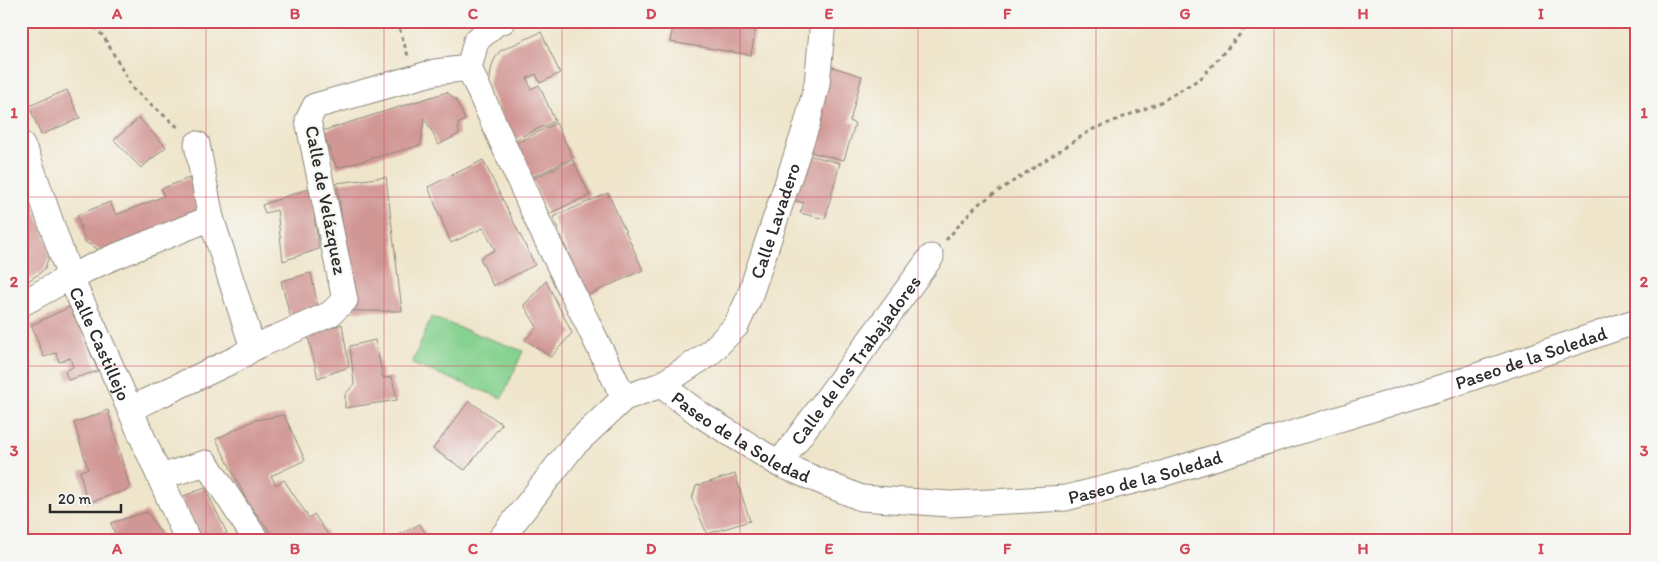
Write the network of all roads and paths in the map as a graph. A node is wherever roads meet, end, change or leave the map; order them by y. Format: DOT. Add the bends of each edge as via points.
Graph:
graph roads {
  1 [pos="89,21"];
  2 [pos="397,21"];
  3 [pos="503,21"];
  4 [pos="823,21"];
  5 [pos="1248,21"];
  6 [pos="469,68"];
  7 [pos="415,78"];
  8 [pos="21,144"];
  9 [pos="197,144"];
  10 [pos="211,218"];
  11 [pos="931,257"];
  12 [pos="70,277"];
  13 [pos="21,304"];
  14 [pos="1637,321"];
  15 [pos="246,353"];
  16 [pos="661,385"];
  17 [pos="624,398"];
  18 [pos="130,409"];
  19 [pos="779,464"];
  20 [pos="160,477"];
  21 [pos="188,541"];
  22 [pos="257,541"];
  23 [pos="498,541"];
  1 -- 9 [label="path" via="104,37 134,89"];
  2 -- 7 [label="path"];
  3 -- 6 [label="street" via="496,23 476,41"];
  4 -- 16 [label="street, Calle Lavadero" via="817,84 807,124 749,298 736,326 710,353"];
  5 -- 11 [label="path" via="1201,78 1159,103 1091,130 977,205"];
  6 -- 7 [label="street, Calle de Velázquez"];
  6 -- 17 [label="street" via="540,226"];
  7 -- 15 [label="street, Calle de Velázquez" via="315,106 308,120 345,300 330,314"];
  8 -- 12 [label="street, Calle Castillejo"];
  9 -- 10 [label="street"];
  10 -- 12 [label="street"];
  10 -- 15 [label="street"];
  11 -- 19 [label="street, Calle de los Trabajadores"];
  12 -- 13 [label="street"];
  12 -- 18 [label="street, Calle Castillejo"];
  14 -- 19 [label="street, Paseo de la Soledad" via="1462,381 1165,473 1066,498 950,504 861,498"];
  15 -- 18 [label="street"];
  16 -- 17 [label="street, Calle Lavadero"];
  16 -- 19 [label="street, Paseo de la Soledad" via="701,415"];
  17 -- 23 [label="street" via="573,446"];
  18 -- 20 [label="street, Calle Castillejo"];
  20 -- 21 [label="street, Calle Castillejo"];
  20 -- 22 [label="street" via="206,463"];
}
